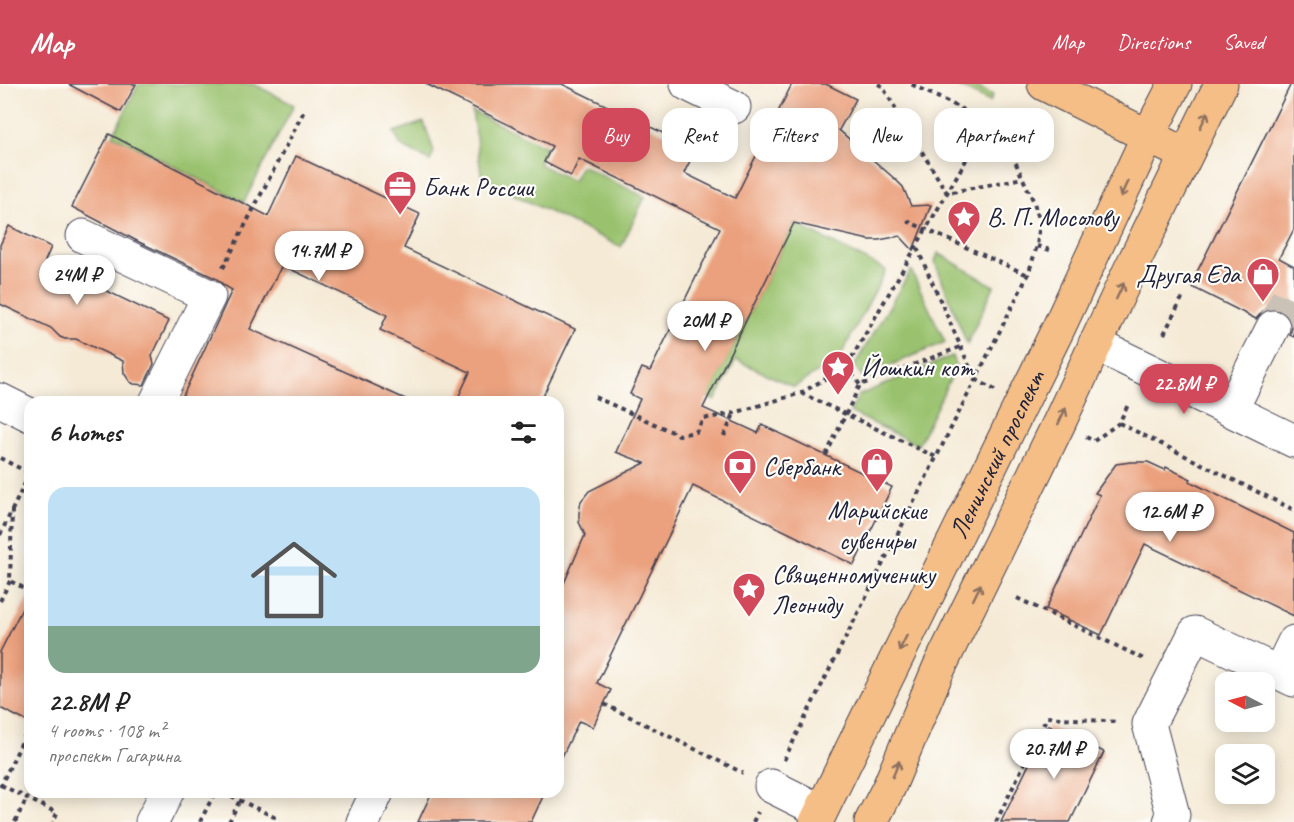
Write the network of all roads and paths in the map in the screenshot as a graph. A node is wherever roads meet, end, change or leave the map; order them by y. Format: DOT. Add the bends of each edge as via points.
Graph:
graph roads {
  1 [pos="687,84"];
  2 [pos="878,84"];
  3 [pos="911,84"];
  4 [pos="1044,84"];
  5 [pos="1175,84"];
  6 [pos="1221,84"];
  7 [pos="734,107"];
  8 [pos="960,108"];
  9 [pos="305,109"];
  10 [pos="1148,136"];
  11 [pos="1186,155"];
  12 [pos="965,162"];
  13 [pos="1015,162"];
  14 [pos="1023,178"];
  15 [pos="947,193"];
  16 [pos="907,221"];
  17 [pos="926,230"];
  18 [pos="82,236"];
  19 [pos="1037,246"];
  20 [pos="917,247"];
  21 [pos="1053,251"];
  22 [pos="1028,274"];
  23 [pos="1153,279"];
  24 [pos="1177,286"];
  25 [pos="209,296"];
  26 [pos="1182,298"];
  27 [pos="1059,327"];
  28 [pos="1273,327"];
  29 [pos="1164,334"];
  30 [pos="1095,344"];
  31 [pos="960,347"];
  32 [pos="847,366"];
  33 [pos="975,380"];
  34 [pos="860,385"];
  35 [pos="998,392"];
  36 [pos="801,393"];
  37 [pos="159,396"];
  38 [pos="595,397"];
  39 [pos="0,400"];
  40 [pos="1129,403"];
  41 [pos="1231,410"];
  42 [pos="24,412"];
  43 [pos="734,413"];
  44 [pos="845,414"];
  45 [pos="1119,423"];
  46 [pos="724,436"];
  47 [pos="1094,441"];
  48 [pos="1294,441"];
  49 [pos="826,455"];
  50 [pos="936,457"];
  51 [pos="0,458"];
  52 [pos="24,470"];
  53 [pos="24,485"];
  54 [pos="12,510"];
  55 [pos="1294,510"];
  56 [pos="0,535"];
  57 [pos="10,581"];
  58 [pos="24,588"];
  59 [pos="1017,598"];
  60 [pos="0,601"];
  61 [pos="1294,642"];
  62 [pos="1175,673"];
  63 [pos="1286,676"];
  64 [pos="604,704"];
  65 [pos="1149,724"];
  66 [pos="24,738"];
  67 [pos="1,786"];
  68 [pos="771,786"];
  69 [pos="24,797"];
  70 [pos="27,798"];
  71 [pos="164,798"];
  72 [pos="212,798"];
  73 [pos="236,798"];
  74 [pos="374,798"];
  75 [pos="240,800"];
  76 [pos="818,816"];
  77 [pos="15,822"];
  78 [pos="53,822"];
  79 [pos="152,822"];
  80 [pos="200,822"];
  81 [pos="229,822"];
  82 [pos="272,822"];
  83 [pos="363,822"];
  84 [pos="753,822"];
  85 [pos="871,822"];
  86 [pos="996,822"];
  87 [pos="1170,822"];
  1 -- 7 [label="street"];
  2 -- 15 [label="path"];
  3 -- 8 [label="path"];
  4 -- 10 [label="main road"];
  5 -- 10 [label="main road, Ленинский проспект"];
  11 -- 6 [label="main road, Ленинский проспект, one-way"];
  9 -- 25 [label="path"];
  10 -- 11 [label="main road"];
  10 -- 27 [label="main road, Ленинский проспект, one-way"];
  30 -- 11 [label="main road, Ленинский проспект, one-way"];
  12 -- 15 [label="path"];
  13 -- 14 [label="path"];
  14 -- 15 [label="path"];
  14 -- 19 [label="path" via="1040,222"];
  15 -- 17 [label="path"];
  16 -- 17 [label="path"];
  17 -- 20 [label="path"];
  17 -- 22 [label="path"];
  18 -- 25 [label="street"];
  19 -- 21 [label="path"];
  19 -- 22 [label="path"];
  20 -- 31 [label="path"];
  20 -- 32 [label="path"];
  22 -- 33 [label="path"];
  23 -- 24 [label="path"];
  25 -- 37 [label="street"];
  26 -- 29 [label="path"];
  27 -- 30 [label="main road"];
  27 -- 76 [label="main road, Ленинский проспект, one-way"];
  28 -- 41 [label="street"];
  30 -- 41 [label="street"];
  85 -- 30 [label="main road, Ленинский проспект, one-way" via="938,670"];
  31 -- 33 [label="path"];
  31 -- 34 [label="path"];
  32 -- 34 [label="path"];
  32 -- 36 [label="path"];
  33 -- 35 [label="path"];
  33 -- 50 [label="path"];
  34 -- 44 [label="path"];
  36 -- 43 [label="path"];
  36 -- 44 [label="path"];
  38 -- 43 [label="path" via="679,435 696,432 703,420"];
  39 -- 42 [label="street"];
  40 -- 45 [label="path"];
  41 -- 48 [label="street"];
  43 -- 46 [label="path"];
  44 -- 49 [label="path"];
  44 -- 50 [label="path"];
  45 -- 47 [label="path"];
  45 -- 55 [label="path"];
  50 -- 68 [label="path"];
  51 -- 52 [label="path"];
  53 -- 54 [label="path"];
  54 -- 56 [label="path"];
  54 -- 57 [label="path"];
  57 -- 58 [label="path"];
  57 -- 60 [label="path"];
  59 -- 62 [label="path"];
  61 -- 63 [label="street"];
  62 -- 63 [label="street" via="1195,633"];
  62 -- 65 [label="street"];
  64 -- 68 [label="path"];
  65 -- 86 [label="path" via="1047,717"];
  65 -- 87 [label="street" via="1173,815"];
  66 -- 67 [label="path"];
  67 -- 69 [label="path"];
  68 -- 76 [label="street"];
  68 -- 84 [label="path"];
  70 -- 77 [label="path"];
  70 -- 78 [label="path" via="57,813"];
  71 -- 79 [label="street"];
  72 -- 80 [label="path"];
  73 -- 75 [label="path"];
  74 -- 83 [label="street"];
  75 -- 81 [label="path"];
  75 -- 82 [label="path" via="274,818"];
}
